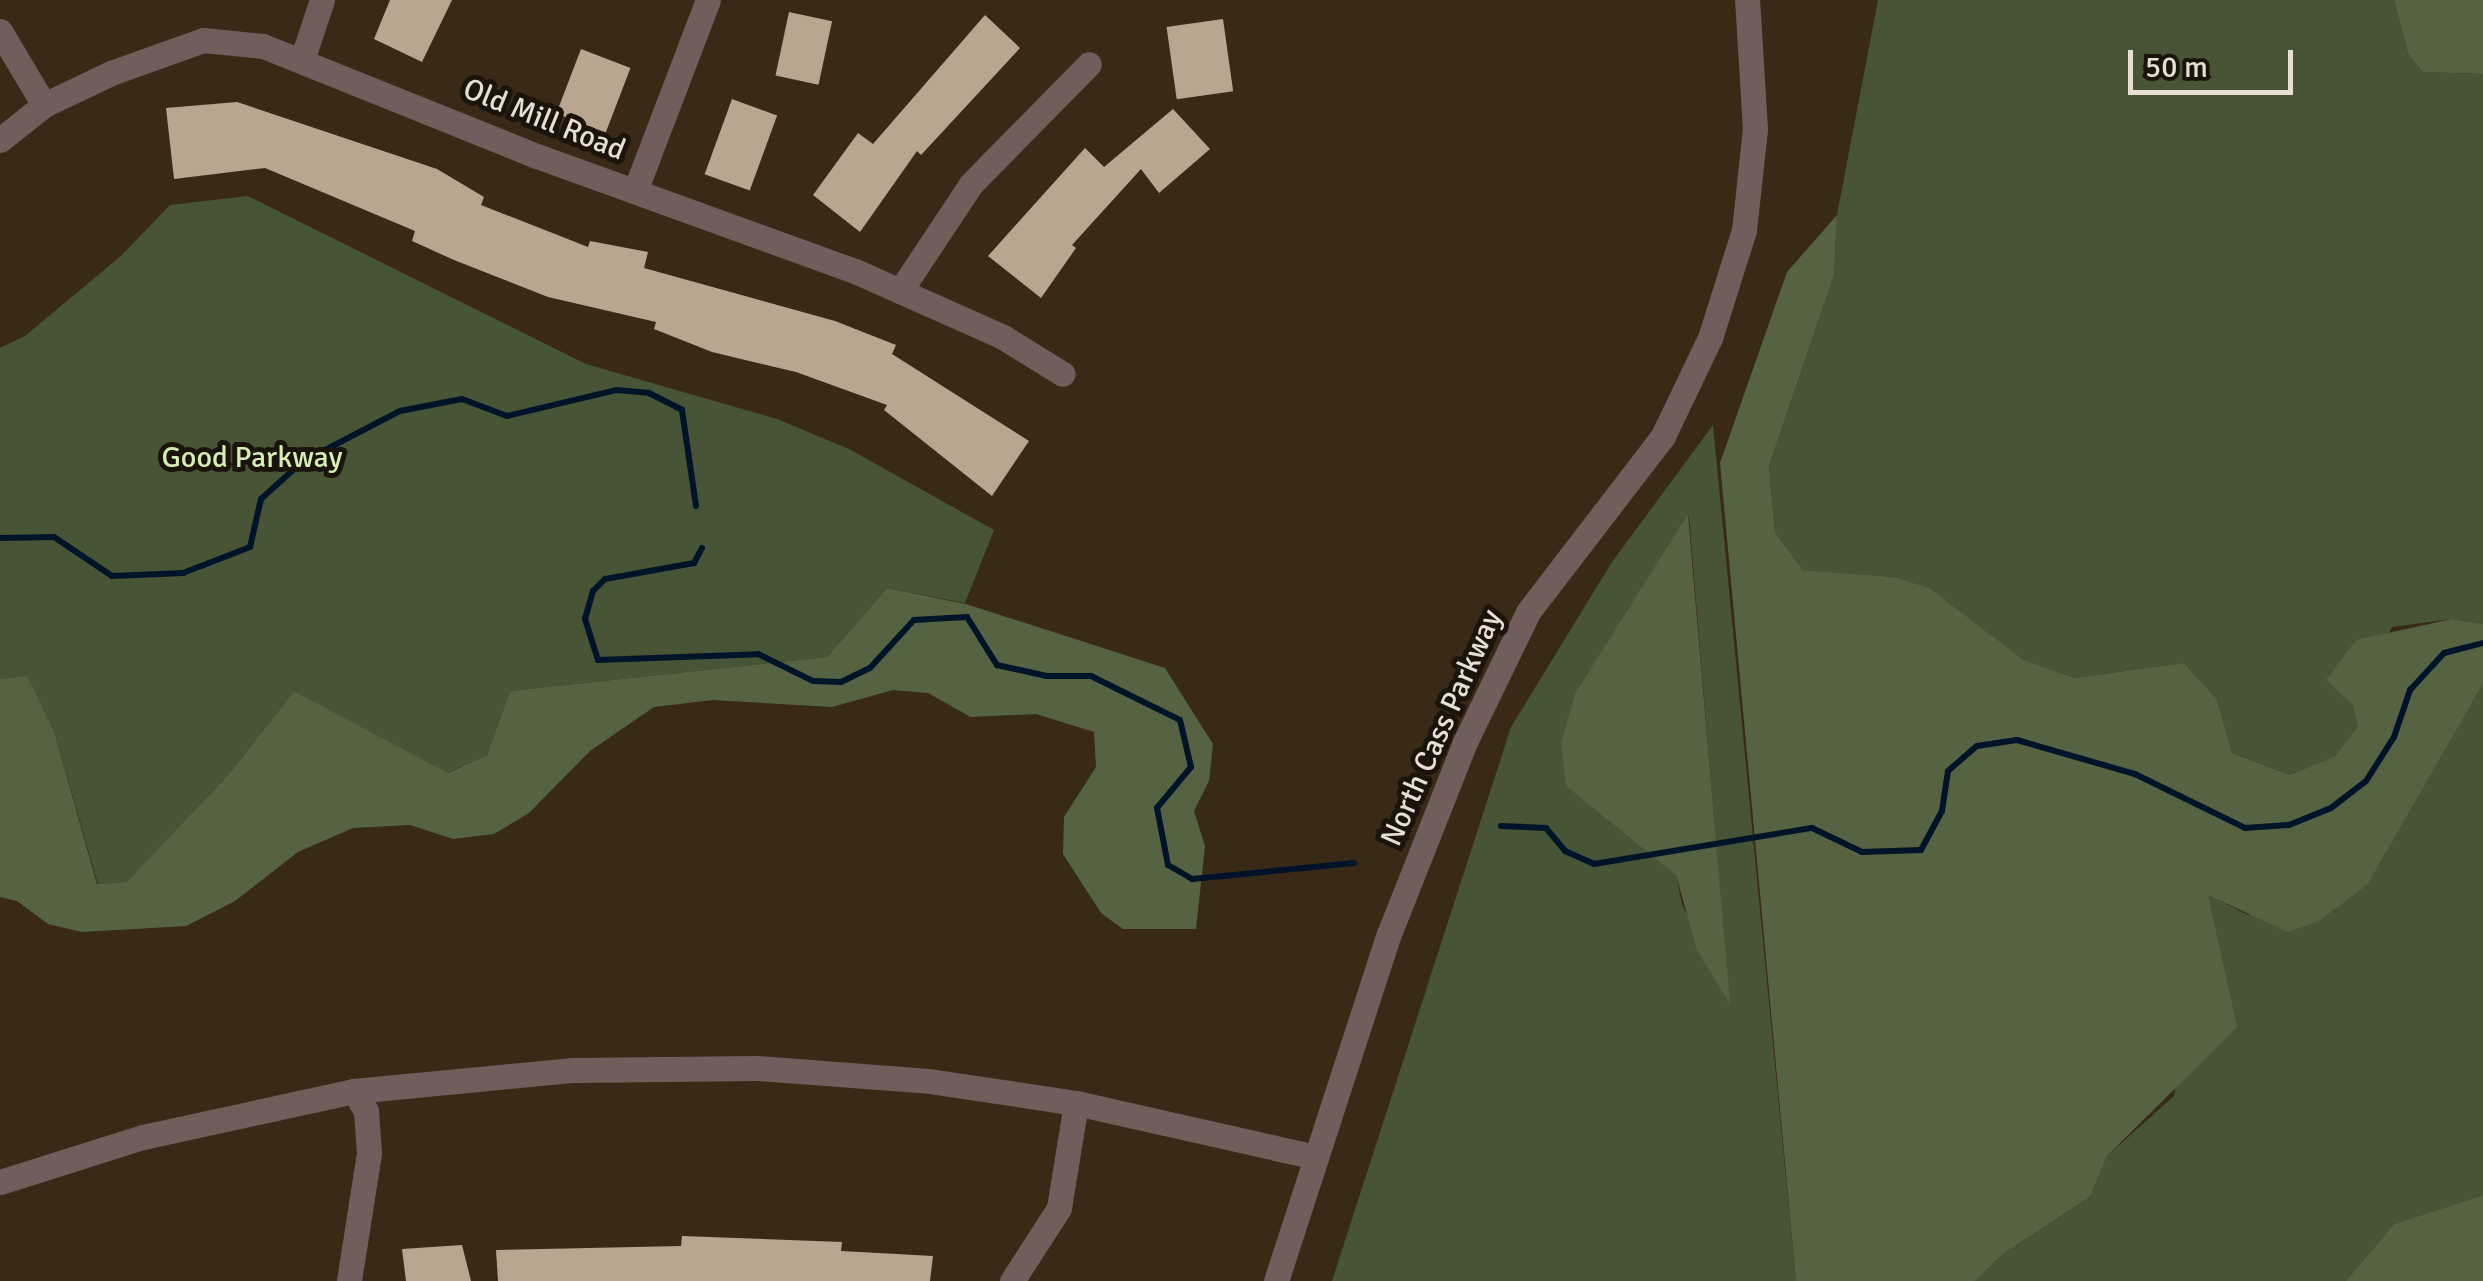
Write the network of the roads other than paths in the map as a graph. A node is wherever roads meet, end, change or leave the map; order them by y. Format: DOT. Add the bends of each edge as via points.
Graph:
graph roads {
  1 [pos="322,0"];
  2 [pos="708,0"];
  3 [pos="1746,0"];
  4 [pos="0,31"];
  5 [pos="302,60"];
  6 [pos="1089,64"];
  7 [pos="44,104"];
  8 [pos="0,140"];
  9 [pos="634,191"];
  10 [pos="900,291"];
  11 [pos="1063,374"];
  12 [pos="354,1091"];
  13 [pos="1076,1103"];
  14 [pos="1316,1158"];
  15 [pos="0,1182"];
  16 [pos="348,1281"];
  17 [pos="1012,1281"];
  18 [pos="1276,1281"];
  1 -- 5 [label="street"];
  2 -- 9 [label="street"];
  3 -- 14 [label="street, North Cass Parkway" via="1755,130 1744,230 1710,338 1662,436 1528,612 1488,693 1389,934"];
  4 -- 7 [label="street"];
  5 -- 7 [label="street, Old Mill Road" via="264,46 203,40"];
  5 -- 9 [label="street, Old Mill Road"];
  6 -- 10 [label="street" via="971,184"];
  7 -- 8 [label="street, Old Mill Road"];
  9 -- 10 [label="street, Old Mill Road"];
  10 -- 11 [label="street, Old Mill Road" via="1003,337"];
  12 -- 13 [label="street" via="555,1071 758,1068 929,1080"];
  12 -- 15 [label="street" via="143,1137"];
  12 -- 16 [label="street" via="366,1111 369,1154"];
  13 -- 14 [label="street"];
  13 -- 17 [label="street" via="1058,1208"];
  14 -- 18 [label="street, North Cass Parkway"];
}
